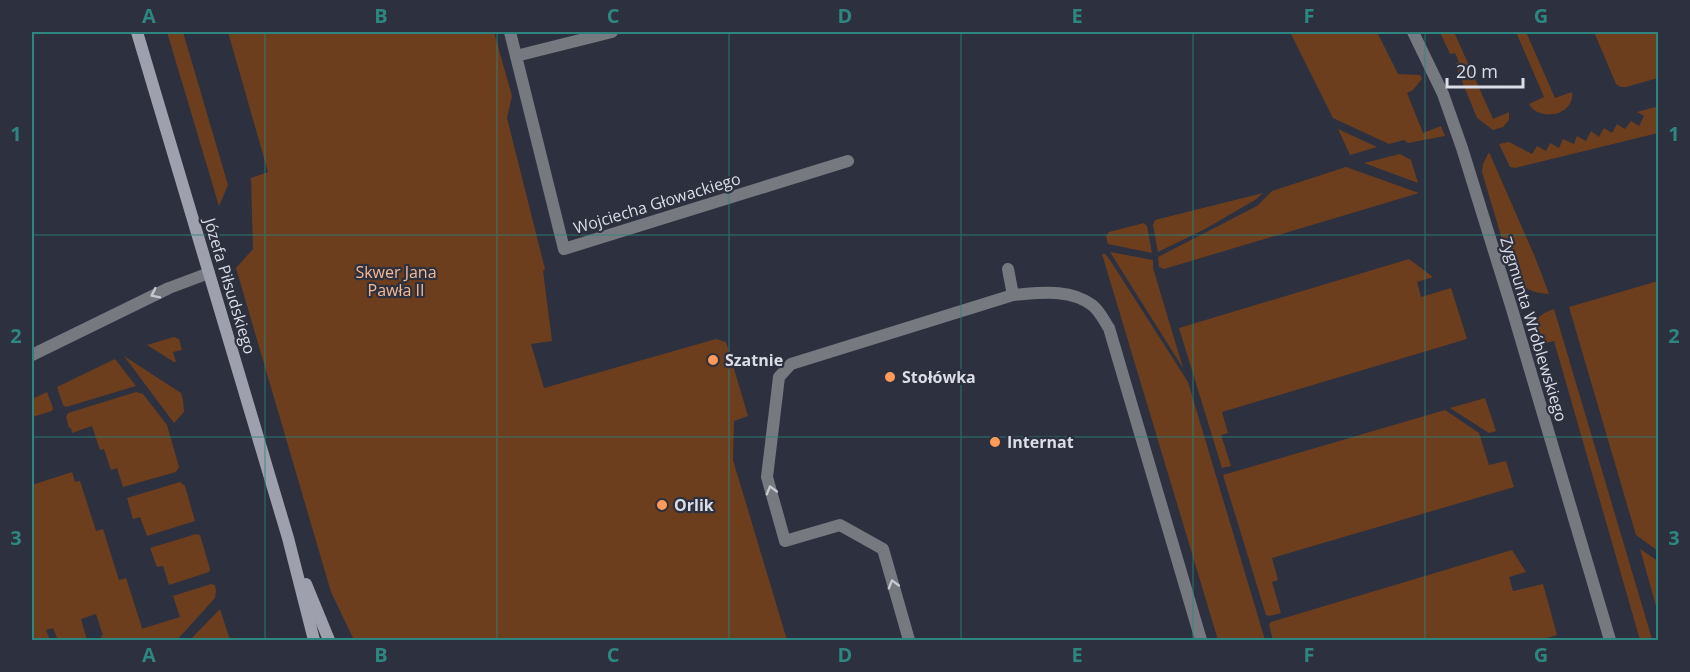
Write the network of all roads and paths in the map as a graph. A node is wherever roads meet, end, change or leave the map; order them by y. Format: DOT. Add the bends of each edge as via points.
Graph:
graph roads {
  1 [pos="138,32"];
  2 [pos="510,32"];
  3 [pos="612,32"];
  4 [pos="1413,32"];
  5 [pos="516,56"];
  6 [pos="848,161"];
  7 [pos="1008,269"];
  8 [pos="209,273"];
  9 [pos="1013,295"];
  10 [pos="32,355"];
  11 [pos="292,550"];
  12 [pos="314,640"];
  13 [pos="329,640"];
  14 [pos="909,640"];
  15 [pos="1201,640"];
  16 [pos="1610,640"];
  1 -- 8 [label="street, Józefa Piłsudskiego"];
  2 -- 5 [label="street, Wojciecha Głowackiego"];
  3 -- 5 [label="street"];
  4 -- 16 [label="street, Zygmunta Wróblewskiego" via="1443,94 1462,148"];
  5 -- 6 [label="street, Wojciecha Głowackiego" via="564,249"];
  7 -- 9 [label="street"];
  8 -- 10 [label="street, one-way" via="169,288"];
  8 -- 11 [label="street, Józefa Piłsudskiego"];
  14 -- 9 [label="street, one-way" via="883,549 840,525 785,541 767,477 779,377 791,364"];
  9 -- 15 [label="street" via="1066,294 1092,305 1109,328"];
  11 -- 12 [label="street, Józefa Piłsudskiego"];
  11 -- 13 [label="street, Józefa Piłsudskiego"];
}
